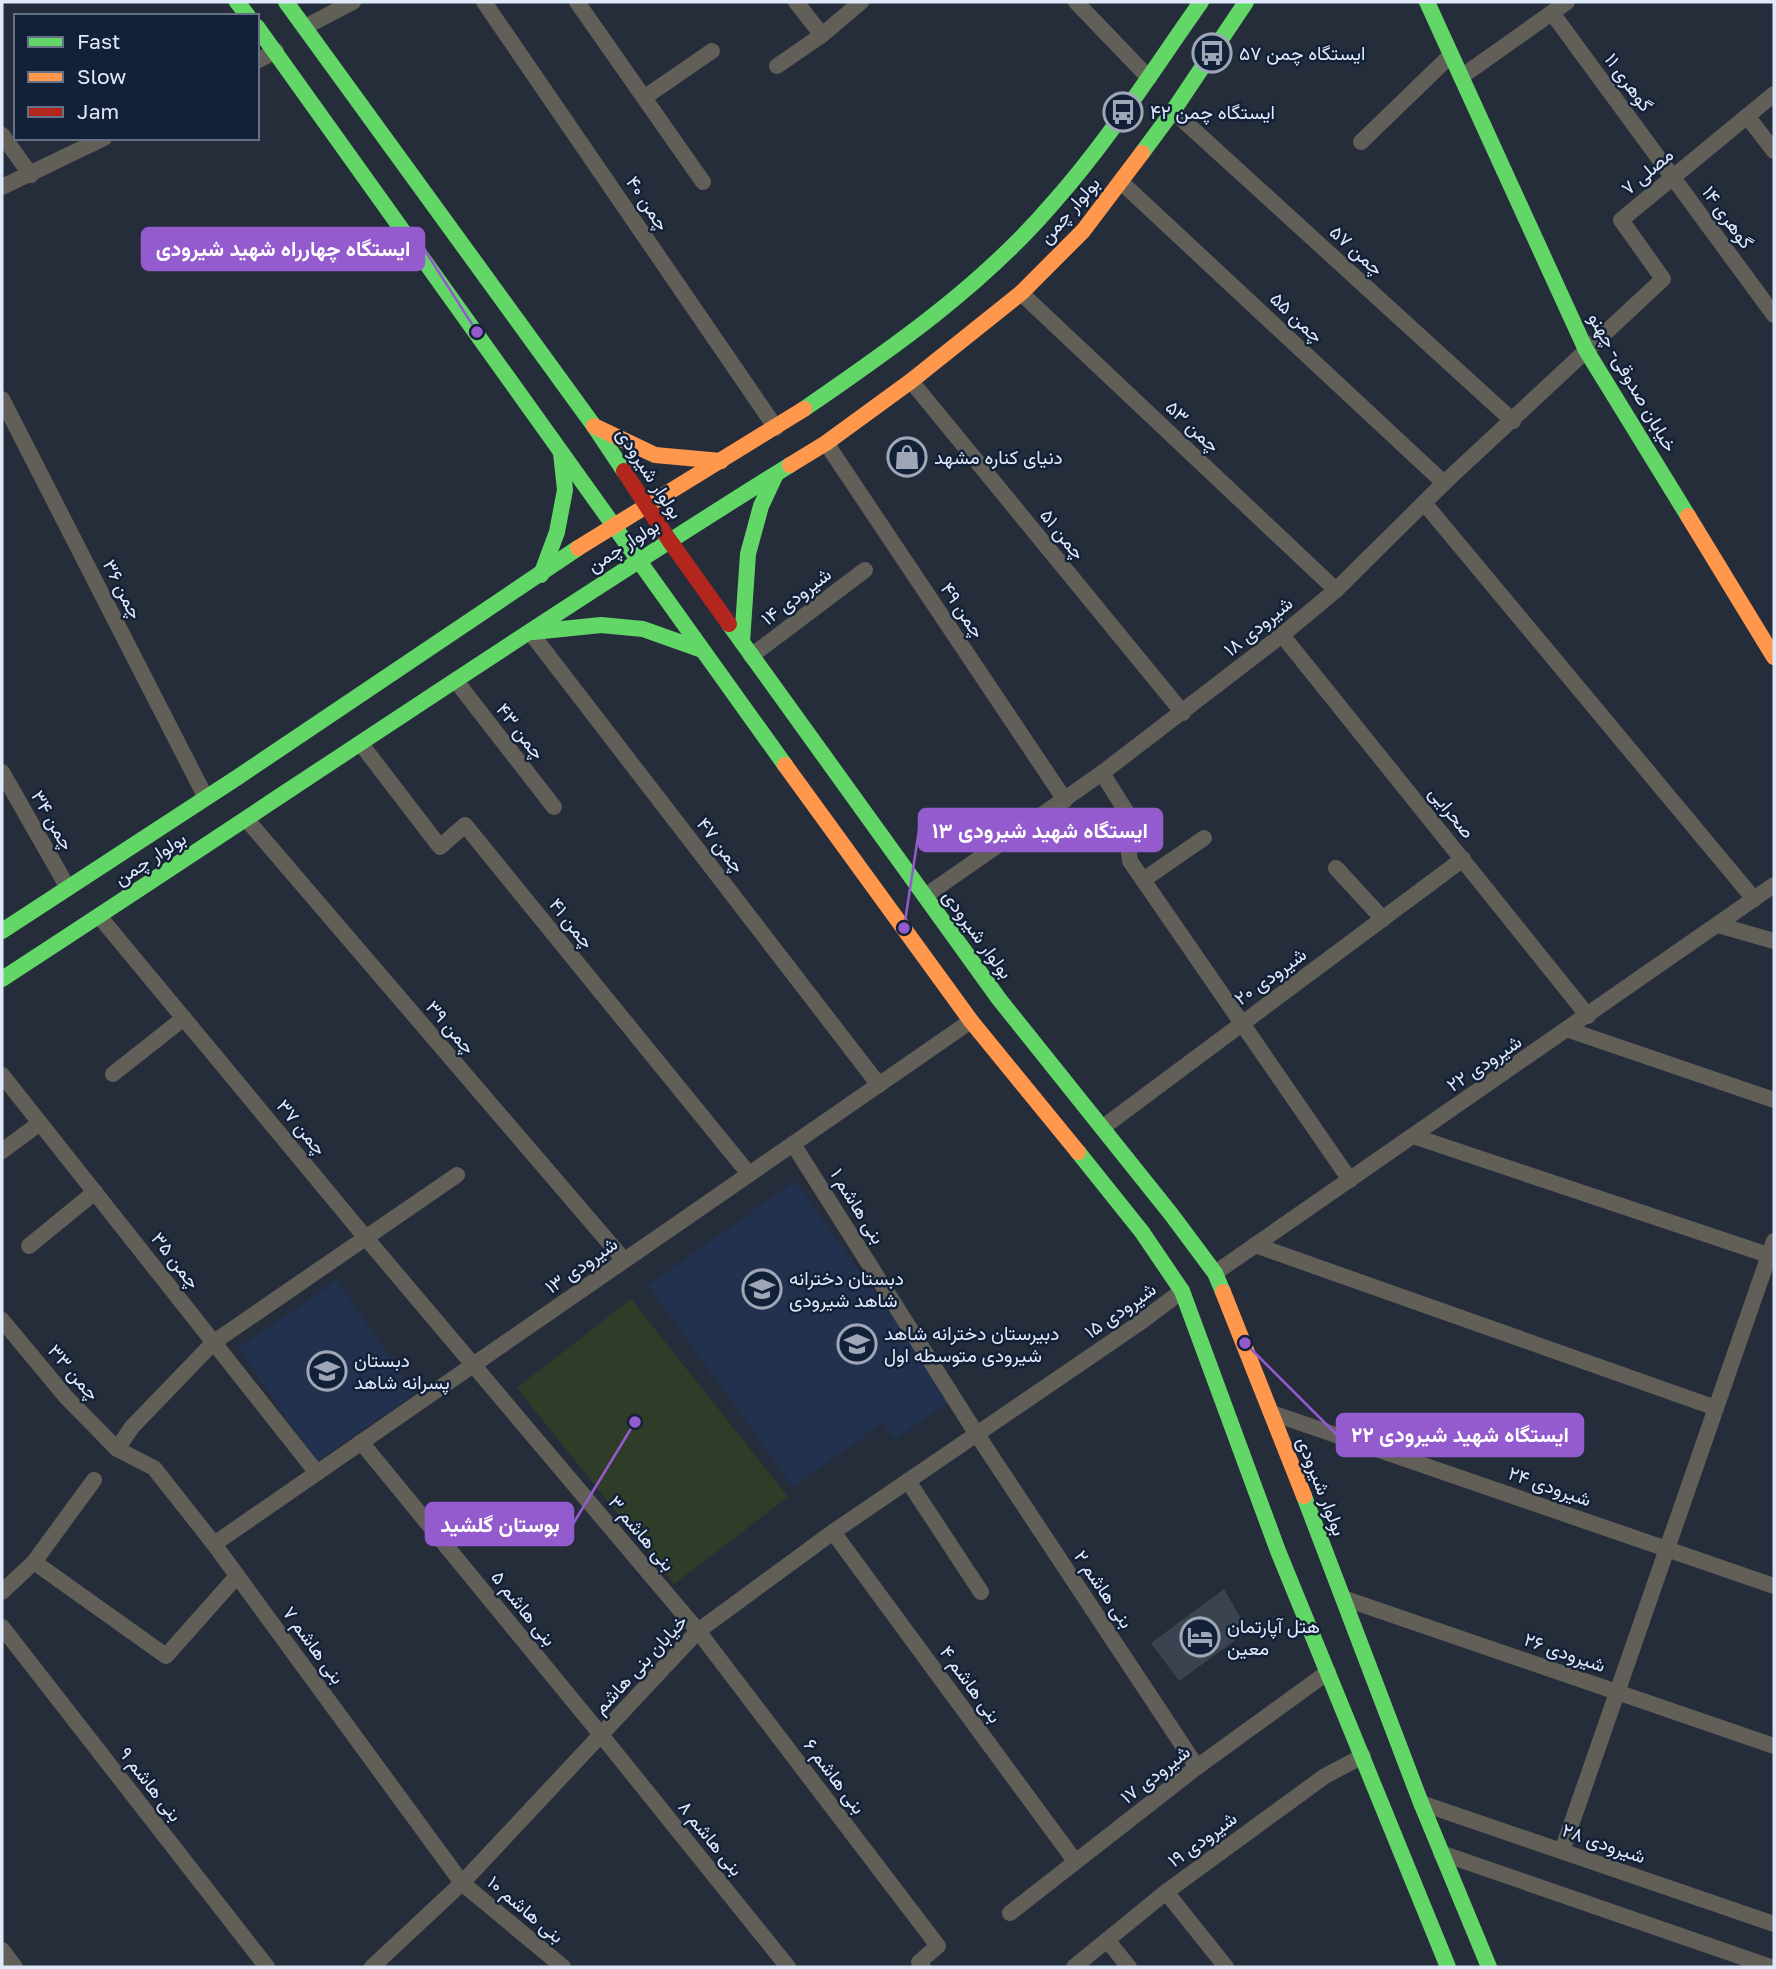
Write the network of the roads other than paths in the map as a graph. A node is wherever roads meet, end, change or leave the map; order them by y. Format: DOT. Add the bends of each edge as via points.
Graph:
graph roads {
  1 [pos="286,2"];
  2 [pos="353,2"];
  3 [pos="484,2"];
  4 [pos="577,2"];
  5 [pos="796,2"];
  6 [pos="861,2"];
  7 [pos="1076,2"];
  8 [pos="1201,2"];
  9 [pos="1246,2"];
  10 [pos="1427,2"];
  11 [pos="1567,2"];
  12 [pos="1552,13"];
  13 [pos="306,27"];
  14 [pos="259,30"];
  15 [pos="822,35"];
  16 [pos="276,51"];
  17 [pos="712,51"];
  18 [pos="1451,55"];
  19 [pos="259,60"];
  20 [pos="777,66"];
  21 [pos="1461,77"];
  22 [pos="1149,78"];
  23 [pos="1774,94"];
  24 [pos="645,97"];
  25 [pos="1173,111"];
  26 [pos="1747,116"];
  27 [pos="2,135"];
  28 [pos="100,140"];
  29 [pos="1361,142"];
  30 [pos="1774,152"];
  31 [pos="31,175"];
  32 [pos="1672,177"];
  33 [pos="703,181"];
  34 [pos="1121,182"];
  35 [pos="2,187"];
  36 [pos="1021,293"];
  37 [pos="1774,315"];
  38 [pos="1586,350"];
  39 [pos="911,381"];
  40 [pos="2,399"];
  41 [pos="1513,421"];
  42 [pos="594,426"];
  43 [pos="776,428"];
  44 [pos="827,443"];
  45 [pos="561,450"];
  46 [pos="720,461"];
  47 [pos="776,474"];
  48 [pos="1444,483"];
  49 [pos="645,504"];
  50 [pos="1425,504"];
  51 [pos="614,524"];
  52 [pos="669,540"];
  53 [pos="638,560"];
  54 [pos="865,570"];
  55 [pos="541,575"];
  56 [pos="1336,590"];
  57 [pos="530,632"];
  58 [pos="1282,635"];
  59 [pos="747,649"];
  60 [pos="1772,649"];
  61 [pos="702,650"];
  62 [pos="456,681"];
  63 [pos="1183,713"];
  64 [pos="361,744"];
  65 [pos="2,772"];
  66 [pos="1102,773"];
  67 [pos="206,798"];
  68 [pos="1065,800"];
  69 [pos="554,807"];
  70 [pos="247,820"];
  71 [pos="1204,838"];
  72 [pos="1463,859"];
  73 [pos="1336,867"];
  74 [pos="1143,880"];
  75 [pos="1774,885"];
  76 [pos="68,888"];
  77 [pos="925,896"];
  78 [pos="1754,899"];
  79 [pos="99,916"];
  80 [pos="1383,919"];
  81 [pos="1718,925"];
  82 [pos="2,930"];
  83 [pos="1774,941"];
  84 [pos="2,979"];
  85 [pos="1588,1016"];
  86 [pos="184,1018"];
  87 [pos="971,1021"];
  88 [pos="1241,1024"];
  89 [pos="1569,1030"];
  90 [pos="113,1074"];
  91 [pos="2,1075"];
  92 [pos="879,1085"];
  93 [pos="1774,1100"];
  94 [pos="40,1123"];
  95 [pos="1102,1128"];
  96 [pos="1413,1136"];
  97 [pos="793,1144"];
  98 [pos="2,1151"];
  99 [pos="749,1174"];
  100 [pos="457,1175"];
  101 [pos="1350,1180"];
  102 [pos="95,1192"];
  103 [pos="366,1238"];
  104 [pos="1255,1245"];
  105 [pos="29,1246"];
  106 [pos="1773,1251"];
  107 [pos="624,1260"];
  108 [pos="1215,1273"];
  109 [pos="1182,1291"];
  110 [pos="2,1320"];
  111 [pos="214,1342"];
  112 [pos="473,1365"];
  113 [pos="1716,1408"];
  114 [pos="1272,1413"];
  115 [pos="976,1433"];
  116 [pos="361,1442"];
  117 [pos="117,1449"];
  118 [pos="317,1473"];
  119 [pos="94,1480"];
  120 [pos="908,1480"];
  121 [pos="833,1532"];
  122 [pos="214,1544"];
  123 [pos="1667,1549"];
  124 [pos="34,1562"];
  125 [pos="237,1576"];
  126 [pos="1774,1586"];
  127 [pos="2,1592"];
  128 [pos="981,1592"];
  129 [pos="1343,1598"];
  130 [pos="2,1628"];
  131 [pos="698,1632"];
  132 [pos="1328,1672"];
  133 [pos="1617,1692"];
  134 [pos="602,1736"];
  135 [pos="1774,1746"];
  136 [pos="1363,1756"];
  137 [pos="1198,1767"];
  138 [pos="1421,1803"];
  139 [pos="1562,1851"];
  140 [pos="1441,1853"];
  141 [pos="1075,1861"];
  142 [pos="462,1883"];
  143 [pos="1166,1892"];
  144 [pos="1010,1913"];
  145 [pos="1774,1924"];
  146 [pos="1107,1940"];
  147 [pos="2,1950"];
  148 [pos="376,1966"];
  149 [pos="1763,1966"];
  150 [pos="15,1967"];
  151 [pos="267,1967"];
  152 [pos="563,1967"];
  153 [pos="788,1967"];
  154 [pos="923,1967"];
  155 [pos="1074,1967"];
  156 [pos="1129,1967"];
  157 [pos="1226,1967"];
  158 [pos="1448,1967"];
  159 [pos="1489,1967"];
  1 -- 13 [label="main road, بولوار شیرودی"];
  2 -- 13 [label="street"];
  3 -- 43 [label="street, چمن ۴۰"];
  4 -- 24 [label="street"];
  5 -- 15 [label="street"];
  6 -- 15 [label="street"];
  7 -- 22 [label="street"];
  8 -- 22 [label="main road, بولوار چمن"];
  9 -- 25 [label="main road, بولوار چمن"];
  10 -- 18 [label="main road, خیابان صدوقی- چهنو"];
  11 -- 12 [label="street"];
  12 -- 21 [label="street"];
  12 -- 32 [label="street, گوهری ۱۱"];
  13 -- 42 [label="main road, بولوار شیرودی"];
  14 -- 16 [label="main road"];
  15 -- 20 [label="street"];
  16 -- 19 [label="street"];
  16 -- 45 [label="main road"];
  17 -- 24 [label="street"];
  18 -- 21 [label="main road, خیابان صدوقی- چهنو"];
  18 -- 29 [label="street"];
  21 -- 38 [label="main road, خیابان صدوقی- چهنو"];
  22 -- 43 [label="main road, بولوار چمن" via="1052,205 993,265 894,347"];
  23 -- 26 [label="street, مصلی ۷"];
  24 -- 33 [label="street"];
  25 -- 34 [label="main road, بولوار چمن"];
  25 -- 41 [label="street, چمن ۵۷"];
  26 -- 30 [label="street"];
  26 -- 32 [label="street, مصلی ۷"];
  27 -- 31 [label="street"];
  28 -- 31 [label="street"];
  31 -- 35 [label="street"];
  32 -- 37 [label="street, گوهری ۱۴"];
  32 -- 38 [label="street, مصلی ۷" via="1620,220 1663,279"];
  34 -- 36 [label="main road, بولوار چمن" via="1083,231"];
  34 -- 48 [label="street, چمن ۵۵"];
  36 -- 39 [label="main road, بولوار چمن"];
  36 -- 56 [label="street, چمن ۵۳"];
  38 -- 41 [label="street, شیرودی ۱۸"];
  38 -- 60 [label="main road, خیابان صدوقی- چهنو"];
  39 -- 44 [label="main road, بولوار چمن"];
  39 -- 63 [label="street, چمن ۵۱"];
  40 -- 67 [label="street, چمن ۳۶"];
  41 -- 48 [label="street, شیرودی ۱۸"];
  42 -- 46 [label="main road" via="655,454"];
  42 -- 49 [label="main road, بولوار شیرودی"];
  43 -- 46 [label="main road, بولوار چمن"];
  44 -- 47 [label="main road, بولوار چمن"];
  44 -- 68 [label="street, چمن ۴۹"];
  45 -- 51 [label="main road"];
  45 -- 55 [label="main road" via="565,490 557,532"];
  46 -- 49 [label="main road, بولوار چمن"];
  47 -- 52 [label="main road, بولوار چمن"];
  47 -- 59 [label="main road" via="761,506 748,554"];
  48 -- 50 [label="street, شیرودی ۱۸"];
  49 -- 51 [label="main road, بولوار چمن"];
  49 -- 52 [label="main road, بولوار شیرودی"];
  50 -- 56 [label="street, شیرودی ۱۸"];
  50 -- 78 [label="street"];
  51 -- 53 [label="main road"];
  51 -- 55 [label="main road, بولوار چمن"];
  52 -- 53 [label="main road, بولوار چمن"];
  52 -- 59 [label="main road, بولوار شیرودی"];
  53 -- 57 [label="main road, بولوار چمن"];
  53 -- 61 [label="main road"];
  54 -- 59 [label="street, شیرودی ۱۴"];
  55 -- 67 [label="main road, بولوار چمن"];
  56 -- 58 [label="street, شیرودی ۱۸"];
  57 -- 61 [label="main road" via="601,625 643,629"];
  57 -- 62 [label="main road, بولوار چمن"];
  57 -- 92 [label="street, چمن ۴۷"];
  58 -- 63 [label="street, شیرودی ۱۸"];
  58 -- 72 [label="street, صحرایی"];
  59 -- 77 [label="main road, بولوار شیرودی"];
  61 -- 87 [label="main road"];
  62 -- 64 [label="main road, بولوار چمن"];
  62 -- 69 [label="street, چمن ۴۳"];
  63 -- 66 [label="street, شیرودی ۱۸"];
  64 -- 70 [label="main road, بولوار چمن"];
  64 -- 99 [label="street, چمن ۴۱" via="440,847 465,825"];
  65 -- 76 [label="street, چمن ۳۴"];
  66 -- 68 [label="street, شیرودی ۱۸"];
  66 -- 74 [label="street" via="1136,827 1129,858"];
  67 -- 76 [label="main road, بولوار چمن"];
  68 -- 77 [label="street, شیرودی ۱۸"];
  70 -- 79 [label="main road, بولوار چمن"];
  70 -- 107 [label="street, چمن ۳۹"];
  71 -- 74 [label="street"];
  72 -- 80 [label="street, شیرودی ۲۰"];
  72 -- 85 [label="street, صحرایی"];
  73 -- 80 [label="street"];
  74 -- 88 [label="street"];
  75 -- 78 [label="street, شیرودی ۲۲"];
  76 -- 82 [label="main road, بولوار چمن"];
  77 -- 95 [label="main road, بولوار شیرودی" via="999,999"];
  78 -- 81 [label="street, شیرودی ۲۲"];
  79 -- 84 [label="main road, بولوار چمن"];
  79 -- 86 [label="street, چمن ۳۷"];
  80 -- 88 [label="street, شیرودی ۲۰"];
  81 -- 83 [label="street"];
  81 -- 85 [label="street, شیرودی ۲۲"];
  85 -- 89 [label="street, شیرودی ۲۲"];
  86 -- 90 [label="street"];
  86 -- 103 [label="street, چمن ۳۷"];
  87 -- 92 [label="street, شیرودی ۱۳"];
  87 -- 109 [label="main road" via="1142,1232"];
  88 -- 95 [label="street, شیرودی ۲۰"];
  88 -- 101 [label="street"];
  89 -- 93 [label="street"];
  89 -- 96 [label="street, شیرودی ۲۲"];
  91 -- 94 [label="street, چمن ۳۵"];
  92 -- 97 [label="street, شیرودی ۱۳"];
  94 -- 98 [label="street"];
  94 -- 102 [label="street, چمن ۳۵"];
  95 -- 108 [label="main road, بولوار شیرودی"];
  96 -- 101 [label="street, شیرودی ۲۲"];
  96 -- 106 [label="street"];
  97 -- 99 [label="street, شیرودی ۱۳"];
  97 -- 115 [label="street, بنی هاشم ۱"];
  99 -- 107 [label="street, شیرودی ۱۳"];
  100 -- 103 [label="street"];
  101 -- 104 [label="street, شیرودی ۲۲"];
  102 -- 105 [label="street"];
  102 -- 111 [label="street, چمن ۳۵"];
  103 -- 111 [label="street"];
  103 -- 112 [label="street, چمن ۳۷"];
  104 -- 108 [label="street, شیرودی ۲۲"];
  104 -- 113 [label="street"];
  106 -- 113 [label="street"];
  107 -- 112 [label="street, شیرودی ۱۳"];
  108 -- 114 [label="main road, بولوار شیرودی"];
  109 -- 115 [label="street, شیرودی ۱۵"];
  109 -- 132 [label="main road"];
  110 -- 117 [label="street, چمن ۳۳"];
  111 -- 117 [label="street" via="132,1427"];
  111 -- 118 [label="street, چمن ۳۵"];
  112 -- 116 [label="street, شیرودی ۱۳"];
  112 -- 131 [label="street, بنی هاشم ۳"];
  113 -- 123 [label="street"];
  114 -- 123 [label="street, شیرودی ۲۴"];
  114 -- 129 [label="main road, بولوار شیرودی"];
  115 -- 120 [label="street, خیابان بنی هاشم"];
  115 -- 137 [label="street, بنی هاشم ۲"];
  116 -- 118 [label="street, شیرودی ۱۳"];
  116 -- 134 [label="street, بنی هاشم ۵"];
  117 -- 122 [label="street, بنی هاشم ۷" via="154,1468"];
  118 -- 122 [label="street, شیرودی ۱۳"];
  119 -- 124 [label="street"];
  120 -- 121 [label="street, خیابان بنی هاشم"];
  120 -- 128 [label="street"];
  121 -- 131 [label="street, خیابان بنی هاشم"];
  121 -- 141 [label="street, بنی هاشم ۴"];
  122 -- 125 [label="street, بنی هاشم ۷"];
  123 -- 126 [label="street, شیرودی ۲۴"];
  123 -- 133 [label="street"];
  124 -- 125 [label="street" via="166,1656"];
  124 -- 127 [label="street"];
  125 -- 142 [label="street, بنی هاشم ۷"];
  129 -- 133 [label="street, شیرودی ۲۶"];
  129 -- 138 [label="main road, بولوار شیرودی"];
  130 -- 151 [label="street, بنی هاشم ۹"];
  131 -- 134 [label="street, خیابان بنی هاشم"];
  131 -- 154 [label="street, بنی هاشم ۶" via="938,1946 919,1962"];
  132 -- 136 [label="main road"];
  132 -- 137 [label="street, شیرودی ۱۷"];
  133 -- 135 [label="street, شیرودی ۲۶"];
  133 -- 139 [label="street"];
  134 -- 142 [label="street, خیابان بنی هاشم"];
  134 -- 153 [label="street, بنی هاشم ۸"];
  136 -- 143 [label="street, شیرودی ۱۹" via="1325,1776"];
  136 -- 158 [label="main road"];
  137 -- 141 [label="street, شیرودی ۱۷"];
  138 -- 139 [label="street, شیرودی ۲۸"];
  138 -- 140 [label="main road, بولوار شیرودی"];
  139 -- 145 [label="street, شیرودی ۲۸"];
  140 -- 149 [label="street"];
  140 -- 159 [label="main road, بولوار شیرودی"];
  141 -- 144 [label="street, شیرودی ۱۷"];
  142 -- 148 [label="street, خیابان بنی هاشم"];
  142 -- 152 [label="street, بنی هاشم ۱۰"];
  143 -- 146 [label="street, شیرودی ۱۹"];
  143 -- 157 [label="street"];
  146 -- 155 [label="street, شیرودی ۱۹"];
  146 -- 156 [label="street"];
  147 -- 150 [label="street"];
}
